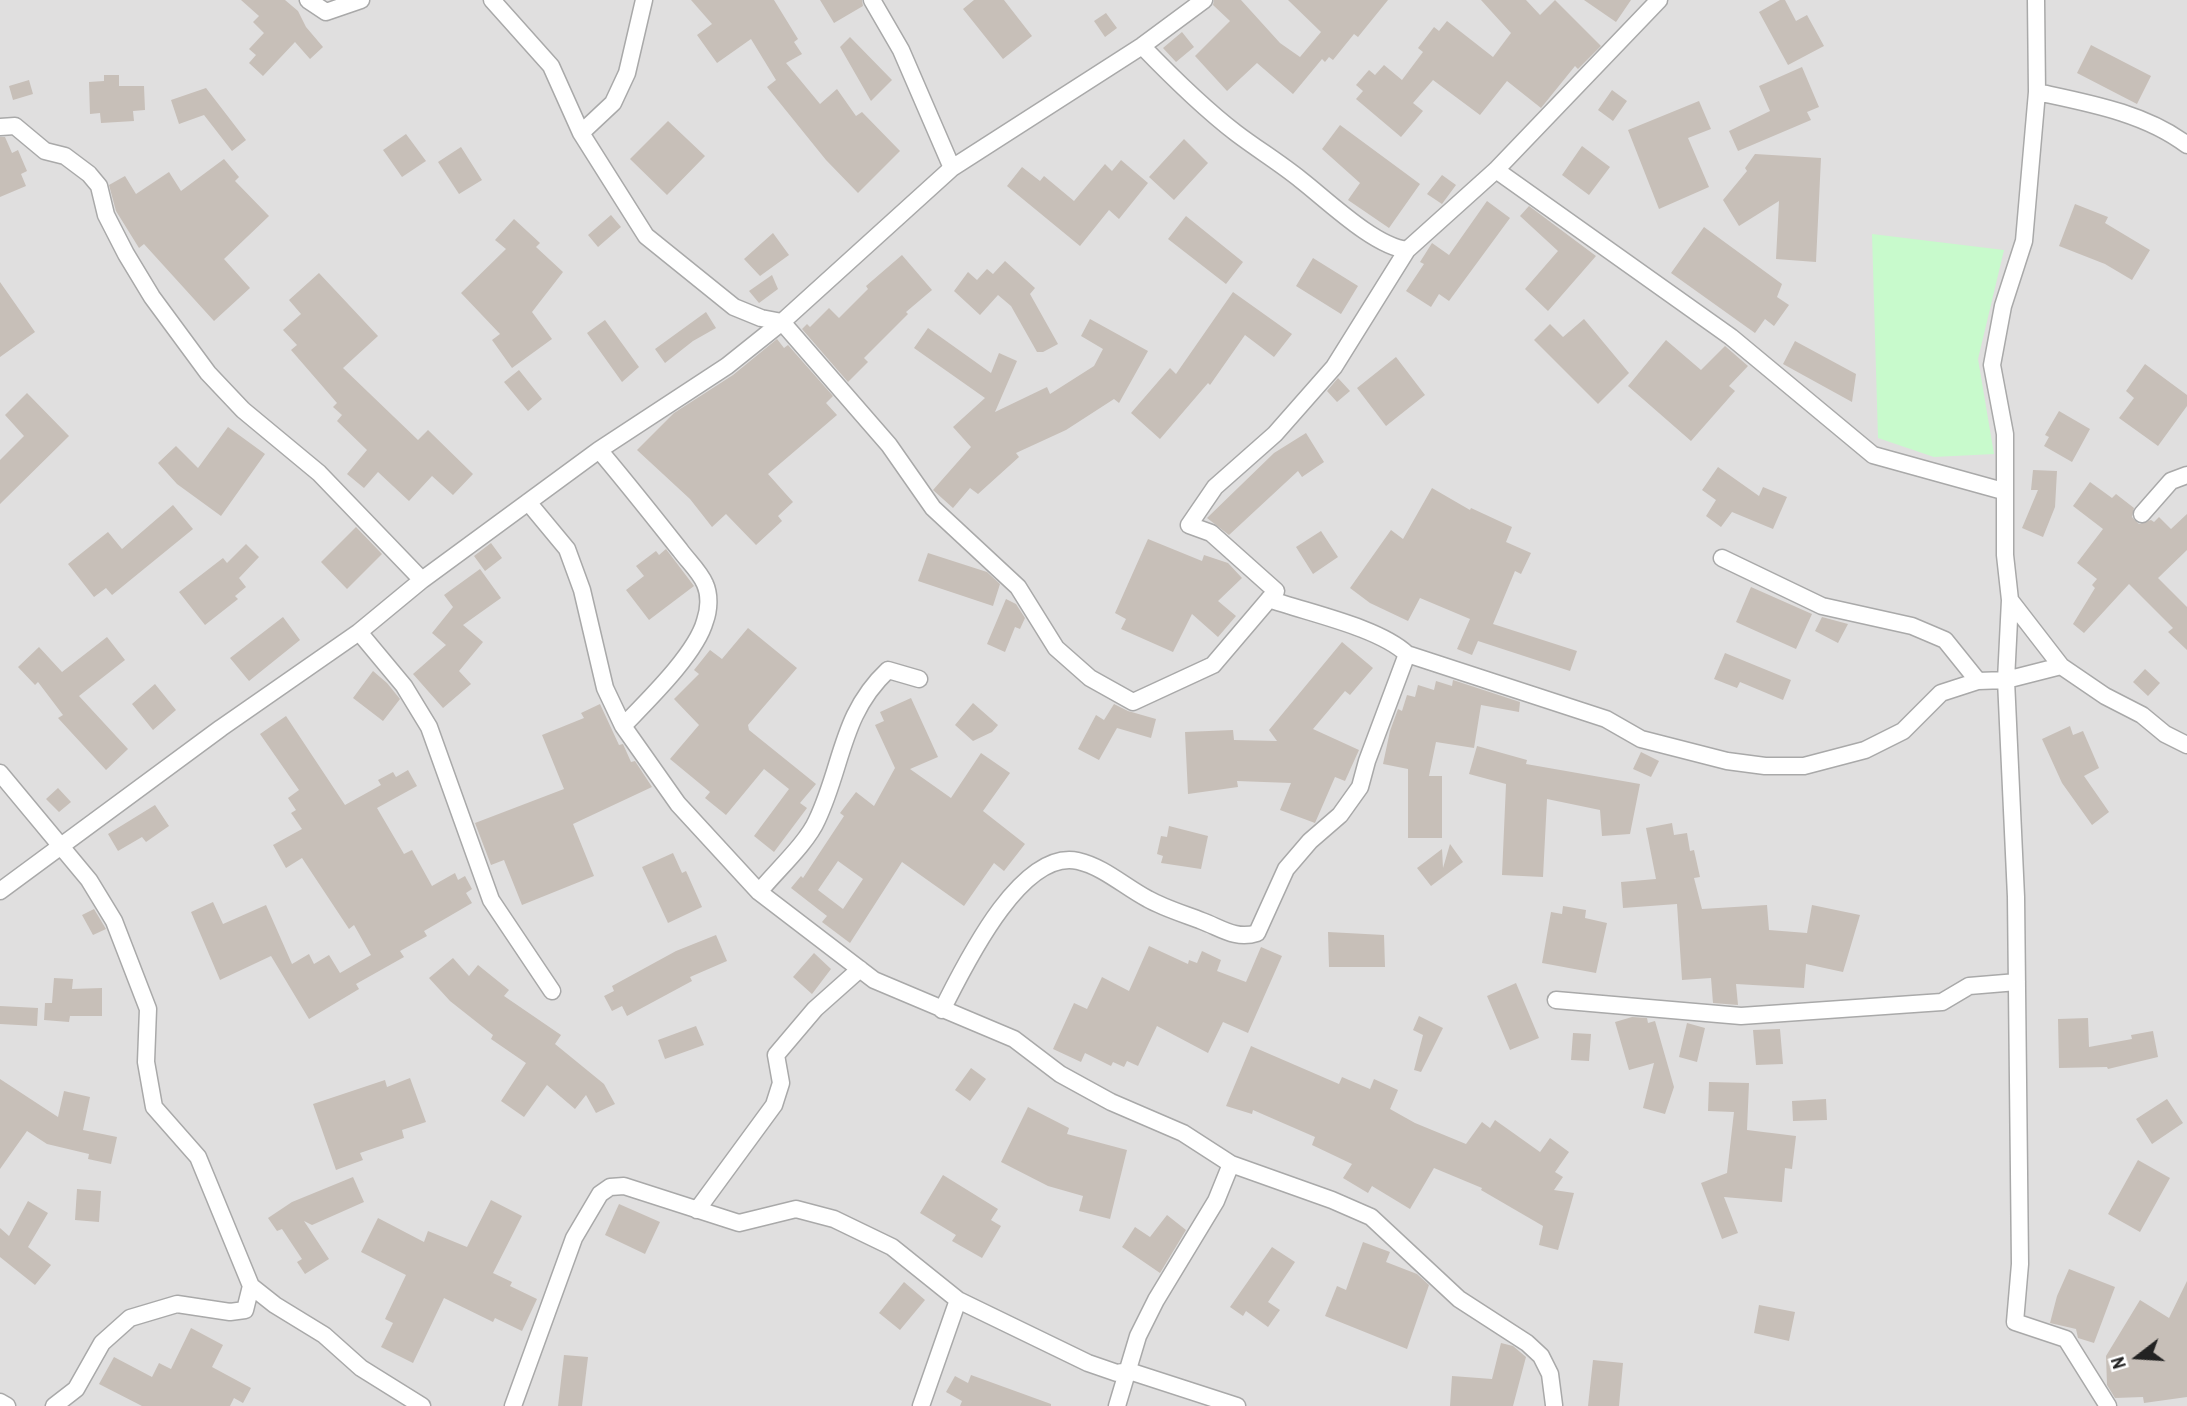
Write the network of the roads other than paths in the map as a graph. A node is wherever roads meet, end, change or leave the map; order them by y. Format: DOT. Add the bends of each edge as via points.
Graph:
graph roads {
  1 [pos="308,0"];
  2 [pos="361,0"];
  3 [pos="492,0"];
  4 [pos="644,0"];
  5 [pos="872,0"];
  6 [pos="1203,0"];
  7 [pos="1659,0"];
  8 [pos="2036,0"];
  9 [pos="1142,46"];
  10 [pos="2037,92"];
  11 [pos="0,127"];
  12 [pos="581,133"];
  13 [pos="2187,145"];
  14 [pos="952,168"];
  15 [pos="1496,170"];
  16 [pos="1407,250"];
  17 [pos="782,321"];
  18 [pos="598,450"];
  19 [pos="2187,475"];
  20 [pos="2003,491"];
  21 [pos="528,502"];
  22 [pos="2142,514"];
  23 [pos="1722,558"];
  24 [pos="422,580"];
  25 [pos="1269,599"];
  26 [pos="2010,600"];
  27 [pos="359,632"];
  28 [pos="1407,654"];
  29 [pos="2060,666"];
  30 [pos="919,679"];
  31 [pos="2006,680"];
  32 [pos="1978,681"];
  33 [pos="623,726"];
  34 [pos="2187,745"];
  35 [pos="0,773"];
  36 [pos="59,847"];
  37 [pos="0,891"];
  38 [pos="759,892"];
  39 [pos="860,969"];
  40 [pos="2017,982"];
  41 [pos="552,991"];
  42 [pos="1556,1000"];
  43 [pos="942,1010"];
  44 [pos="1231,1164"];
  45 [pos="697,1210"];
  46 [pos="251,1286"];
  47 [pos="958,1300"];
  48 [pos="1129,1371"];
  49 [pos="0,1402"];
  50 [pos="1554,1405"];
  51 [pos="7,1406"];
  52 [pos="54,1406"];
  53 [pos="422,1406"];
  54 [pos="513,1406"];
  55 [pos="921,1406"];
  56 [pos="1117,1406"];
  57 [pos="1237,1406"];
  58 [pos="2108,1406"];
  1 -- 2 [label="street" via="326,12"];
  3 -- 12 [label="street" via="551,66"];
  4 -- 12 [label="street" via="627,74 613,103"];
  5 -- 14 [label="street" via="901,50"];
  6 -- 9 [label="street"];
  7 -- 15 [label="street"];
  8 -- 10 [label="street"];
  9 -- 14 [label="street"];
  9 -- 16 [label="street" via="1237,134 1275,158 1360,226 1397,249"];
  10 -- 13 [label="street" via="2109,109"];
  10 -- 20 [label="street" via="2024,241 2003,306 1992,365 2005,435"];
  11 -- 24 [label="street" via="15,126 45,151 65,156 89,174 99,186 106,215 125,254 208,373 243,410 319,473"];
  12 -- 17 [label="street" via="646,236 734,307"];
  14 -- 17 [label="street"];
  15 -- 16 [label="street"];
  15 -- 20 [label="street" via="1731,337 1873,455"];
  16 -- 25 [label="street" via="1334,368 1275,434 1215,487 1189,525 1211,533 1276,591"];
  17 -- 18 [label="street" via="727,366"];
  17 -- 25 [label="street" via="889,445 933,508 1018,587 1056,648 1090,678 1133,702 1213,664"];
  18 -- 21 [label="street"];
  18 -- 33 [label="street" via="697,572 706,585 709,603 697,637 664,683"];
  19 -- 22 [label="street" via="2171,481"];
  20 -- 26 [label="street"];
  21 -- 24 [label="street"];
  21 -- 33 [label="street" via="567,549 582,590 605,688"];
  23 -- 32 [label="street" via="1822,606 1912,626 1945,640"];
  24 -- 27 [label="street"];
  25 -- 28 [label="street" via="1341,622 1397,645"];
  26 -- 29 [label="street"];
  26 -- 31 [label="street"];
  27 -- 36 [label="street"];
  27 -- 41 [label="street" via="404,686 429,727 491,900"];
  28 -- 32 [label="street" via="1606,719 1641,738 1765,766 1804,766 1865,750 1903,731 1941,692"];
  28 -- 43 [label="street" via="1360,787 1340,815 1286,869 1257,933 1234,935 1149,900 1079,861 1062,860 1048,864 1011,897 973,949"];
  29 -- 31 [label="street"];
  29 -- 34 [label="street"];
  30 -- 38 [label="street" via="888,670 868,689 847,730 834,781 816,824"];
  31 -- 32 [label="street"];
  31 -- 40 [label="street"];
  33 -- 38 [label="street" via="678,804"];
  35 -- 36 [label="street"];
  36 -- 37 [label="street"];
  36 -- 46 [label="street" via="89,880 114,921 148,1009 146,1062 154,1107 198,1157"];
  38 -- 39 [label="street"];
  39 -- 43 [label="street" via="874,980"];
  39 -- 45 [label="street" via="816,1009 776,1055 781,1083 774,1105"];
  40 -- 42 [label="street" via="1969,986 1942,1002 1741,1016"];
  40 -- 58 [label="street" via="2020,1264 2015,1322 2066,1339"];
  43 -- 44 [label="street" via="1014,1039 1060,1074 1183,1133"];
  44 -- 48 [label="street" via="1216,1201 1144,1324"];
  44 -- 50 [label="street" via="1371,1217 1458,1298 1541,1356 1550,1374"];
  45 -- 47 [label="street" via="739,1223 796,1209 834,1219 892,1247"];
  45 -- 54 [label="street" via="624,1186 600,1194 574,1238"];
  46 -- 52 [label="street" via="245,1310 177,1304 130,1318 102,1343 76,1389"];
  46 -- 53 [label="street" via="324,1335 361,1368"];
  47 -- 48 [label="street" via="1088,1363 1117,1373"];
  47 -- 55 [label="street"];
  48 -- 56 [label="street"];
  48 -- 57 [label="street"];
  49 -- 51 [label="street"];
}
